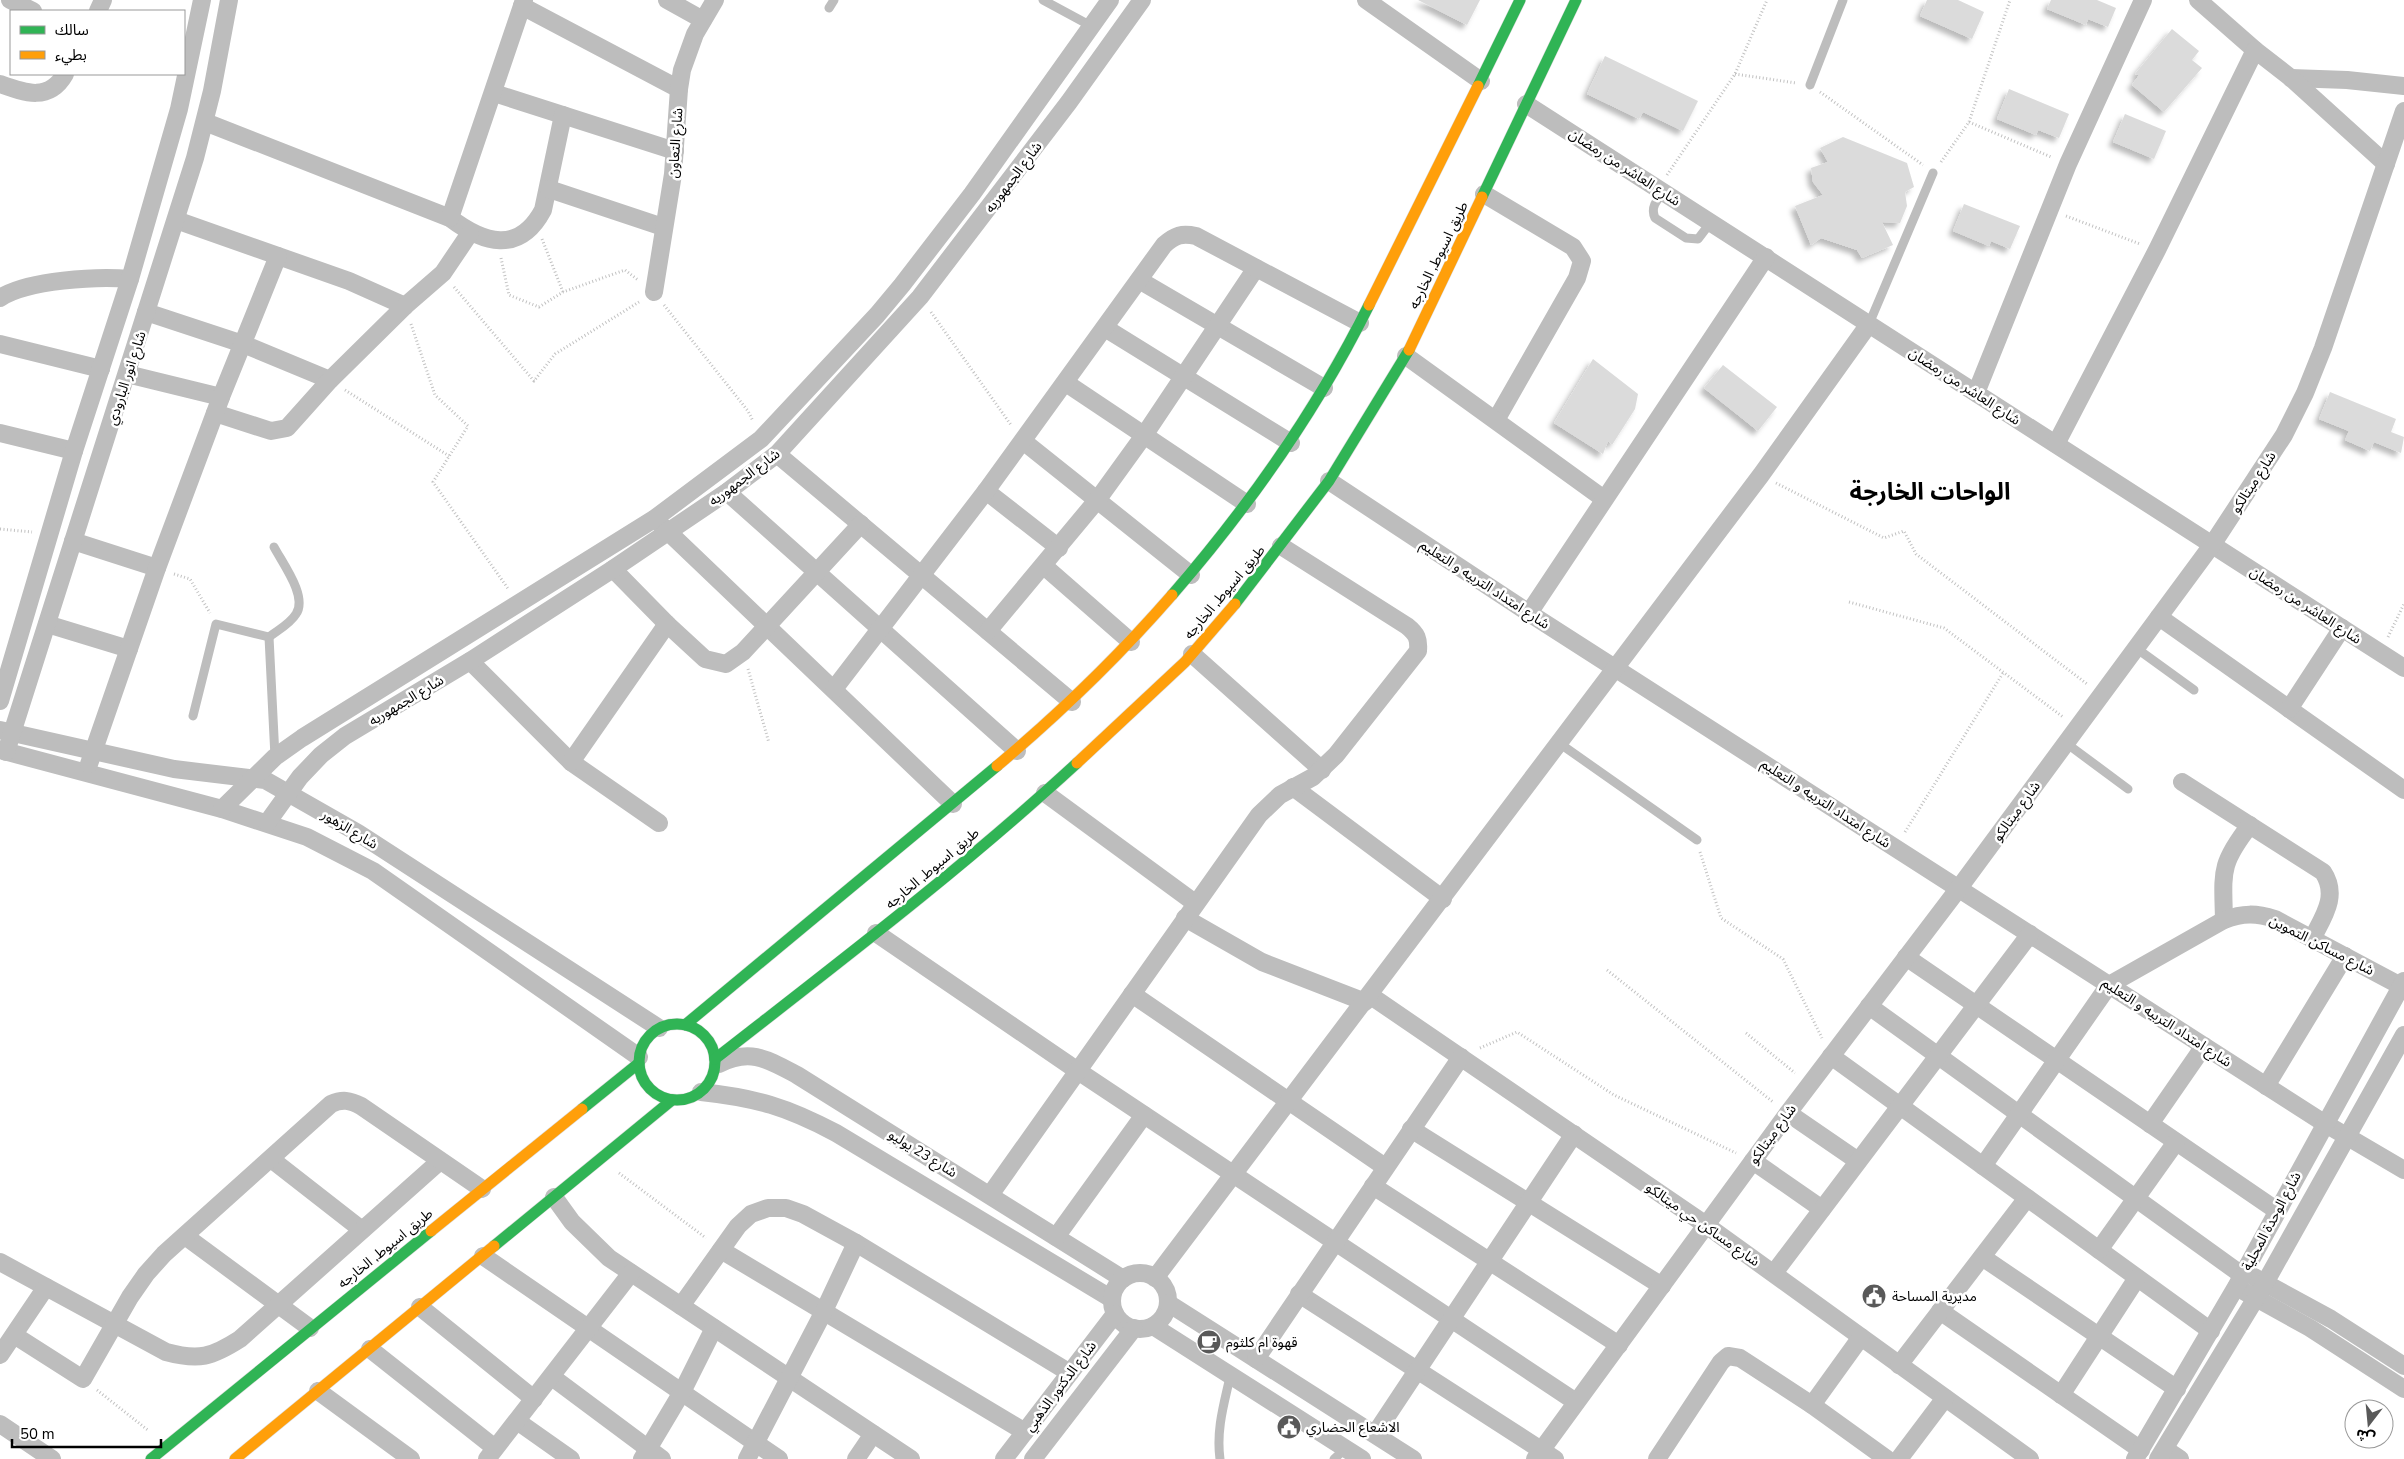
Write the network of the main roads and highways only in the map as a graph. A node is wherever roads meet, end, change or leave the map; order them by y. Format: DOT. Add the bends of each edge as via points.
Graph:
graph roads {
  1 [pos="1520,0"];
  2 [pos="1576,0"];
  3 [pos="685,1024"];
  4 [pos="639,1060"];
  5 [pos="715,1063"];
  6 [pos="672,1100"];
  7 [pos="151,1459"];
  8 [pos="236,1459"];
  1 -- 3 [label="highway" via="1360,323 1324,388 1291,443 1248,504 1191,575 1072,702 1017,751"];
  2 -- 5 [label="highway, طريق اسيوط, الخارجه" via="1406,356 1329,481 1282,546 1192,654 1133,713 1045,793"];
  3 -- 4 [label="highway" via="659,1028 642,1045"];
  3 -- 5 [label="highway" via="706,1037 713,1047"];
  4 -- 6 [label="highway" via="645,1083 657,1094"];
  4 -- 7 [label="highway, طريق اسيوط, الخارجه"];
  5 -- 6 [label="highway" via="708,1085 701,1092 687,1099"];
  6 -- 8 [label="highway"];
}
